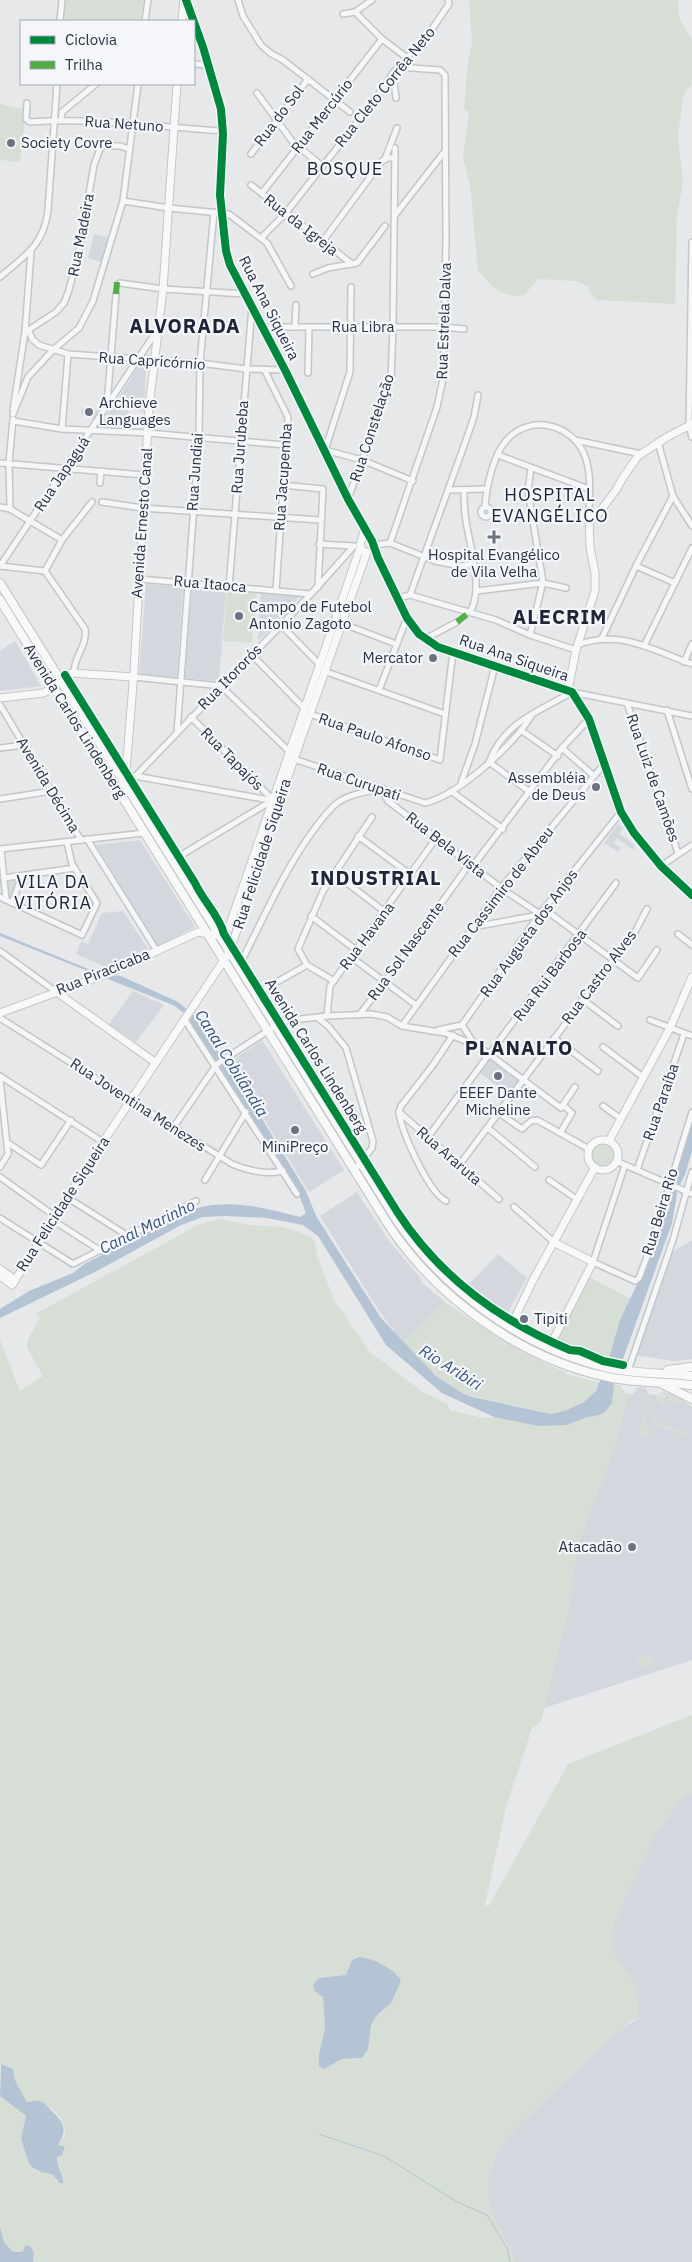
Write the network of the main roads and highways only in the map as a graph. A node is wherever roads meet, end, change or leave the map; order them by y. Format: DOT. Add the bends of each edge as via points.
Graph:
graph roads {
  1 [pos="0,583"];
  2 [pos="0,600"];
  3 [pos="220,936"];
  4 [pos="212,942"];
  5 [pos="511,1326"];
  6 [pos="506,1335"];
  7 [pos="692,1367"];
  8 [pos="646,1372"];
  9 [pos="692,1376"];
  10 [pos="649,1382"];
  11 [pos="692,1385"];
  12 [pos="692,1399"];
  1 -- 3 [label="main road, Avenida Carlos Lindenberg"];
  2 -- 4 [label="main road, Avenida Carlos Lindenberg"];
  3 -- 4 [label="main road"];
  3 -- 5 [label="main road, Avenida Carlos Lindenberg" via="398,1221 428,1260 463,1294"];
  4 -- 6 [label="main road, Avenida Carlos Lindenberg" via="398,1239 425,1272 462,1306"];
  5 -- 6 [label="main road"];
  5 -- 8 [label="main road, Avenida Carlos Lindenberg" via="550,1346 603,1366"];
  6 -- 10 [label="main road, Avenida Carlos Lindenberg" via="601,1376"];
  7 -- 8 [label="main road"];
  8 -- 9 [label="main road, Avenida Carlos Lindenberg"];
  10 -- 11 [label="main road, Avenida Carlos Lindenberg"];
  10 -- 12 [label="main road"];
}
